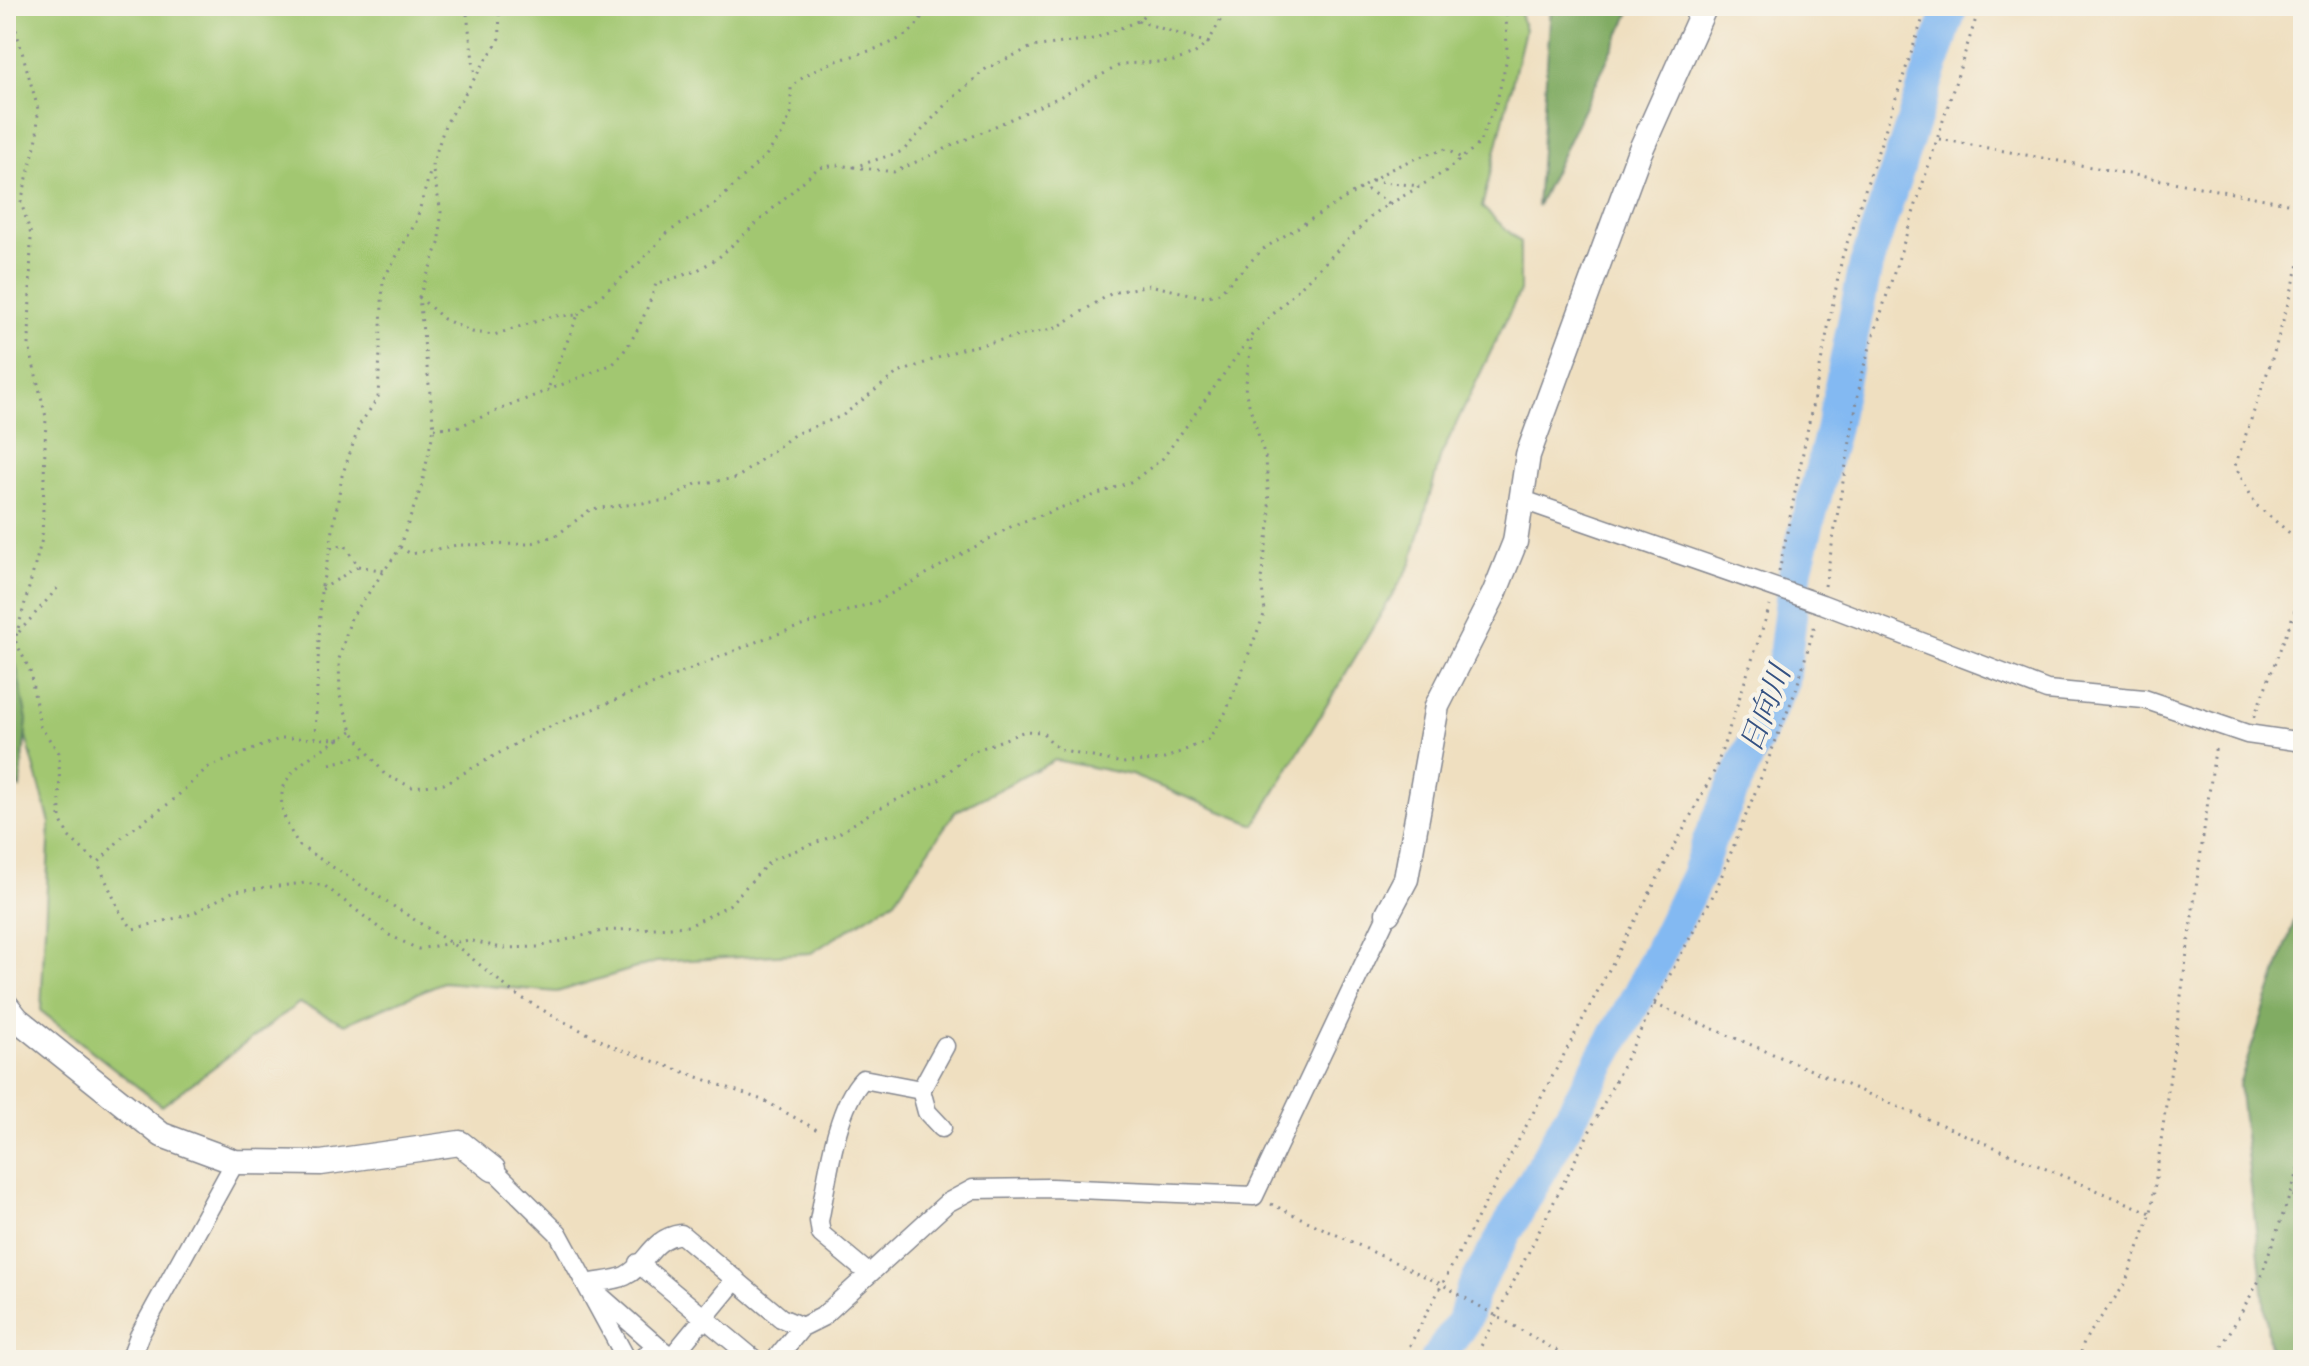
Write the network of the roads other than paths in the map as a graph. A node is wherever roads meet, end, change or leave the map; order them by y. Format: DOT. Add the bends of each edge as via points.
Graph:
graph roads {
  1 [pos="1704,8"];
  2 [pos="1523,500"];
  3 [pos="2303,742"];
  4 [pos="1388,913"];
  5 [pos="6,1005"];
  6 [pos="945,1046"];
  7 [pos="921,1090"];
  8 [pos="942,1128"];
  9 [pos="235,1162"];
  10 [pos="493,1169"];
  11 [pos="638,1263"];
  12 [pos="869,1274"];
  13 [pos="736,1279"];
  14 [pos="587,1284"];
  15 [pos="703,1317"];
  16 [pos="802,1327"];
  17 [pos="667,1355"];
  18 [pos="130,1360"];
  19 [pos="627,1360"];
  20 [pos="641,1360"];
  21 [pos="755,1360"];
  22 [pos="775,1360"];
  1 -- 2 [label="street" via="1599,257 1528,455"];
  2 -- 3 [label="street" via="1822,604 2047,690 2144,699 2247,734"];
  2 -- 4 [label="street" via="1515,542 1499,581 1437,706 1406,879"];
  4 -- 12 [label="street" via="1254,1196 973,1189 947,1203"];
  5 -- 9 [label="street" via="162,1135"];
  6 -- 7 [label="street"];
  7 -- 8 [label="street" via="927,1112"];
  7 -- 12 [label="street" via="863,1079 836,1141 819,1221 821,1234"];
  9 -- 10 [label="street" via="321,1163 460,1143"];
  9 -- 18 [label="street"];
  10 -- 14 [label="street" via="558,1233"];
  11 -- 13 [label="street" via="670,1235 681,1234"];
  11 -- 14 [label="street" via="627,1275"];
  11 -- 15 [label="street"];
  12 -- 16 [label="street" via="822,1317"];
  13 -- 15 [label="street"];
  13 -- 16 [label="street" via="781,1318"];
  14 -- 17 [label="street"];
  14 -- 19 [label="street"];
  15 -- 17 [label="street"];
  15 -- 21 [label="street"];
  16 -- 22 [label="street"];
  17 -- 20 [label="street"];
}
